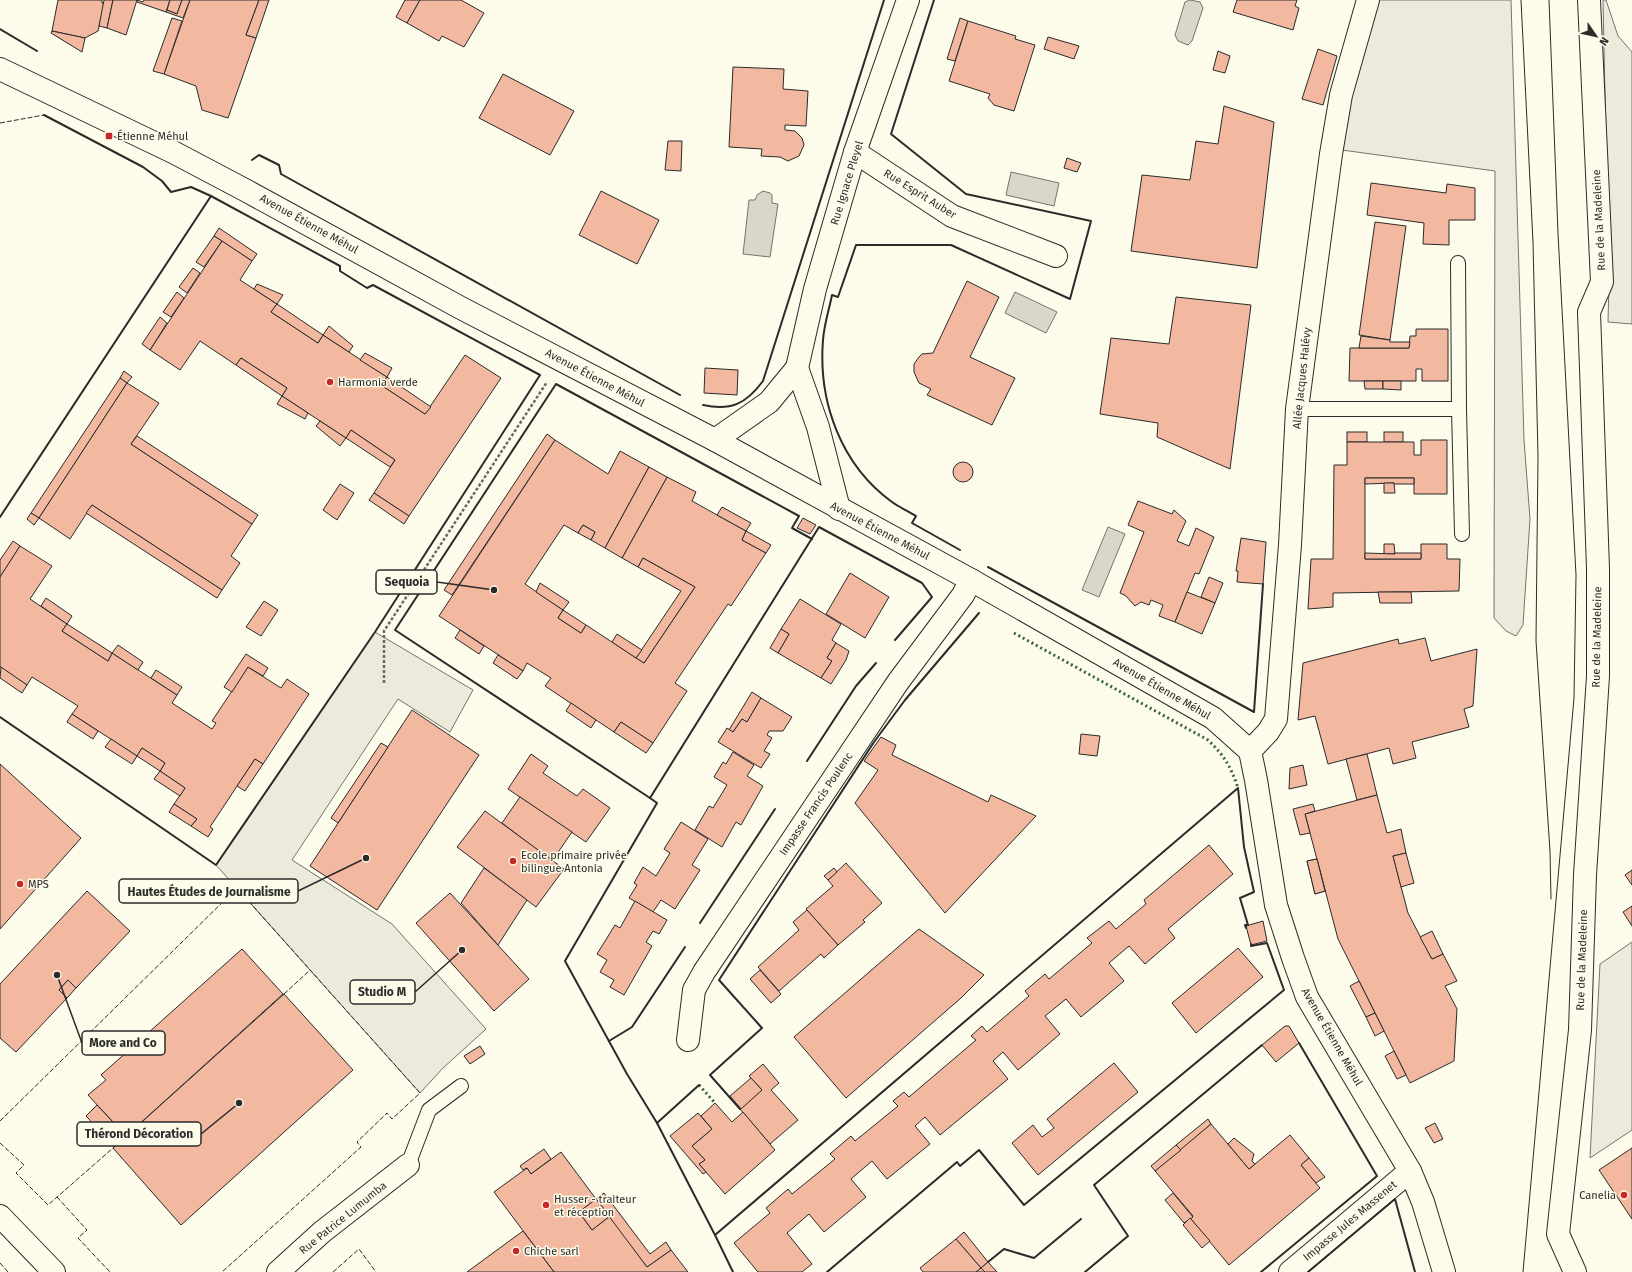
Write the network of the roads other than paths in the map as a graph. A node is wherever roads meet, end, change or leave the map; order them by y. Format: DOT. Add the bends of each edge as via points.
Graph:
graph roads {
  1 [pos="908,0"];
  2 [pos="1368,0"];
  3 [pos="1589,0"];
  4 [pos="0,69"];
  5 [pos="855,152"];
  6 [pos="1056,256"];
  7 [pos="1458,263"];
  8 [pos="797,368"];
  9 [pos="1459,409"];
  10 [pos="1297,410"];
  11 [pos="715,440"];
  12 [pos="839,509"];
  13 [pos="1462,534"];
  14 [pos="972,580"];
  15 [pos="1250,751"];
  16 [pos="688,1040"];
  17 [pos="461,1086"];
  18 [pos="408,1165"];
  19 [pos="1410,1171"];
  20 [pos="0,1216"];
  21 [pos="54,1272"];
  22 [pos="278,1272"];
  23 [pos="1290,1272"];
  24 [pos="1444,1272"];
  25 [pos="1575,1272"];
  1 -- 5 [label="street, Rue Ignace Pleyel"];
  2 -- 10 [label="street, Allée Jacques Halévy" via="1339,102"];
  3 -- 25 [label="street, Rue de la Madeleine" via="1602,282 1589,312 1598,569 1598,676 1584,875 1580,1030 1558,1234"];
  4 -- 11 [label="street, Avenue Étienne Méhul" via="180,155 461,308"];
  5 -- 6 [label="street, Rue Esprit Auber" via="952,216"];
  5 -- 8 [label="street, Rue Ignace Pleyel" via="815,289"];
  7 -- 9 [label="lane"];
  8 -- 11 [label="street, Rue Ignace Pleyel" via="769,402"];
  8 -- 12 [label="street" via="818,427"];
  9 -- 10 [label="lane"];
  9 -- 13 [label="lane"];
  10 -- 15 [label="street, Allée Jacques Halévy" via="1290,545 1276,719"];
  11 -- 12 [label="street, Avenue Étienne Méhul"];
  12 -- 14 [label="street, Avenue Étienne Méhul"];
  14 -- 15 [label="street, Avenue Étienne Méhul" via="1213,718"];
  14 -- 16 [label="street, Impasse Francis Poulenc" via="898,682 704,972 694,990"];
  15 -- 19 [label="street, Avenue Étienne Méhul" via="1276,905 1307,997"];
  17 -- 18 [label="lane" via="429,1110"];
  18 -- 22 [label="street, Rue Patrice Lumumba" via="322,1232"];
  19 -- 23 [label="street, Impasse Jules Massenet"];
  19 -- 24 [label="street, Avenue Étienne Méhul" via="1423,1202"];
  20 -- 21 [label="street"];
}
